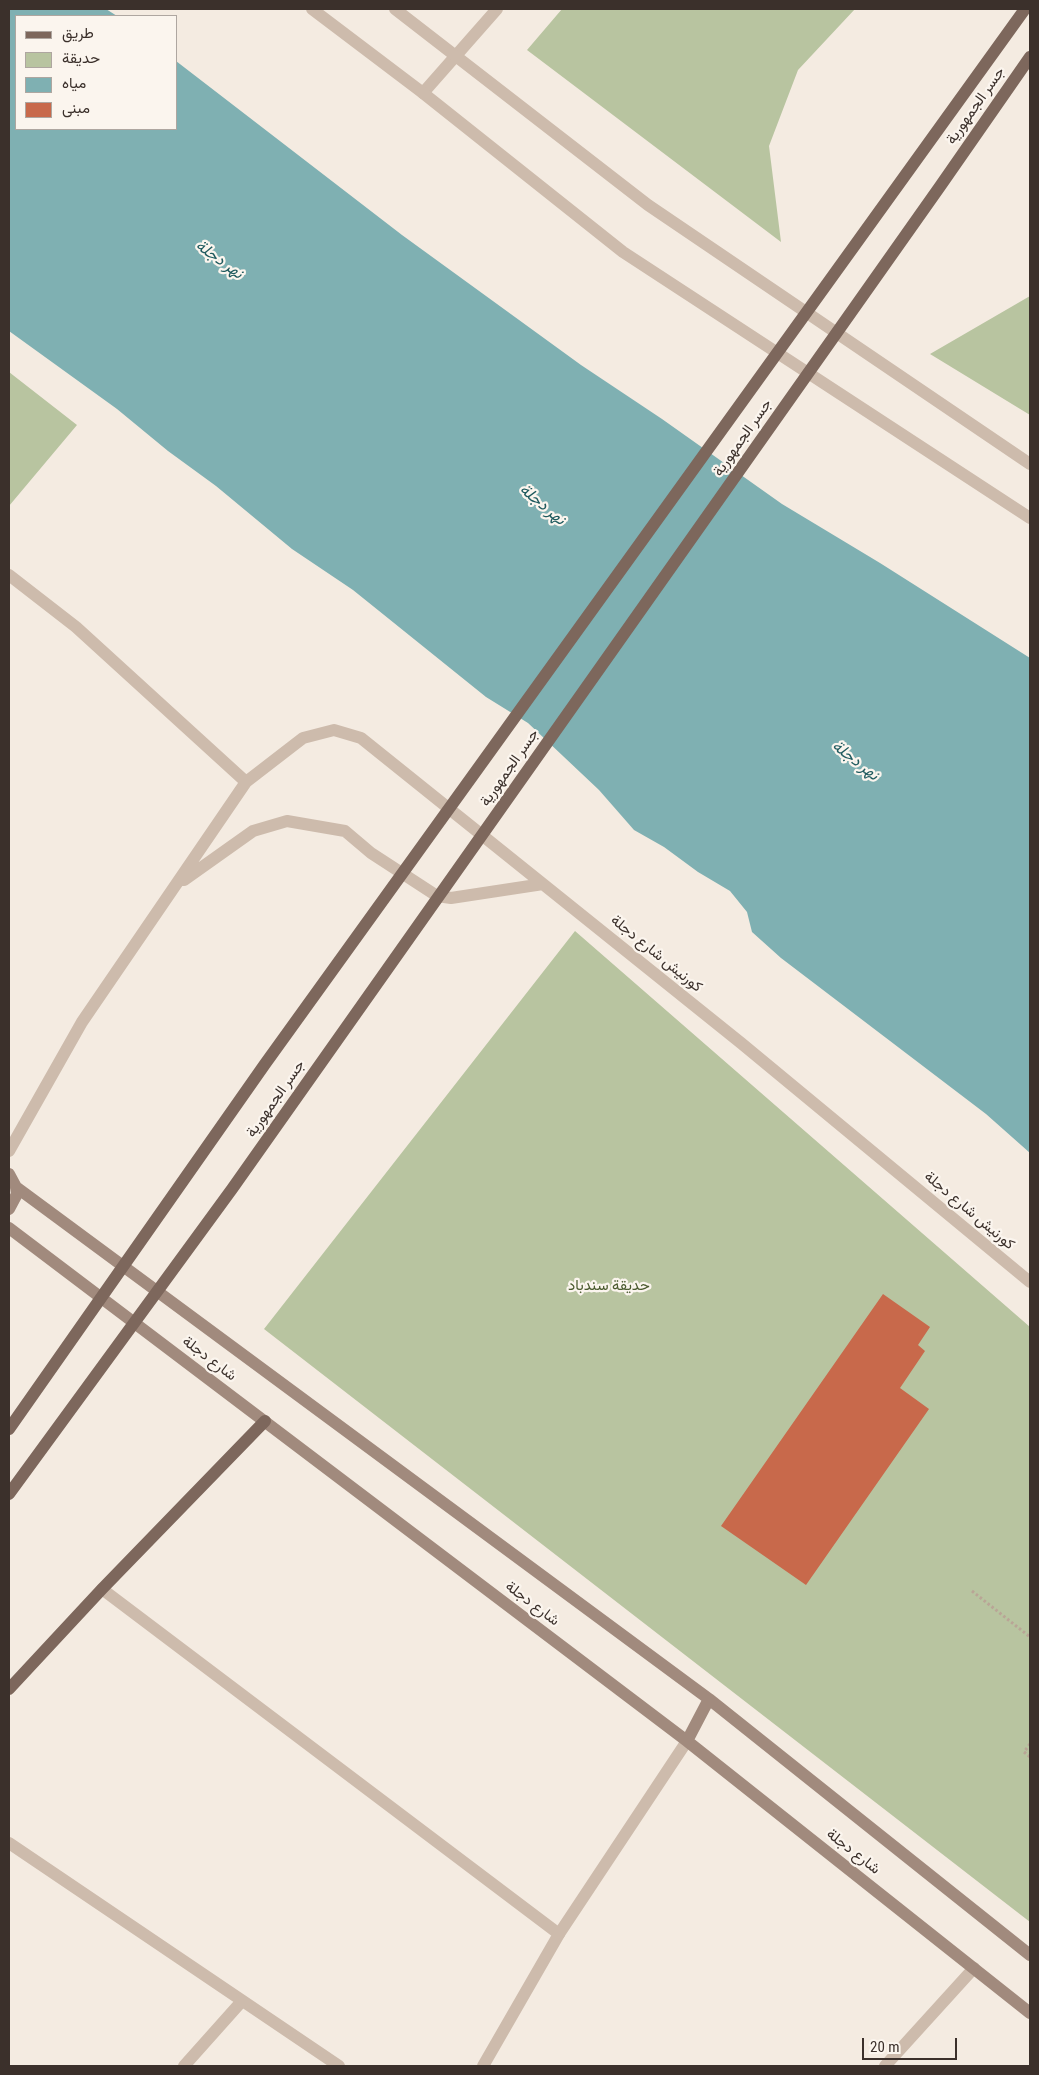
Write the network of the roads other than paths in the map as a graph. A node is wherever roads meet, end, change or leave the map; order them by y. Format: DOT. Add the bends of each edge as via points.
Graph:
graph roads {
  1 [pos="312,9"];
  2 [pos="394,9"];
  3 [pos="497,9"];
  4 [pos="1025,9"];
  5 [pos="457,56"];
  6 [pos="1030,57"];
  7 [pos="423,93"];
  8 [pos="1030,464"];
  9 [pos="1030,518"];
  10 [pos="9,575"];
  11 [pos="246,782"];
  12 [pos="543,884"];
  13 [pos="177,885"];
  14 [pos="9,1151"];
  15 [pos="9,1174"];
  16 [pos="16,1187"];
  17 [pos="9,1209"];
  18 [pos="9,1228"];
  19 [pos="1030,1282"];
  20 [pos="265,1422"];
  21 [pos="9,1429"];
  22 [pos="9,1494"];
  23 [pos="102,1589"];
  24 [pos="9,1689"];
  25 [pos="709,1700"];
  26 [pos="687,1741"];
  27 [pos="9,1843"];
  28 [pos="559,1934"];
  29 [pos="1030,1954"];
  30 [pos="974,1968"];
  31 [pos="242,2001"];
  32 [pos="1030,2013"];
  33 [pos="184,2066"];
  34 [pos="339,2066"];
  35 [pos="483,2066"];
  36 [pos="885,2066"];
  1 -- 7 [label="street"];
  2 -- 5 [label="street"];
  3 -- 5 [label="street"];
  4 -- 21 [label="main road, جسر الجمهورية, bridge" via="265,1064"];
  5 -- 7 [label="street"];
  5 -- 8 [label="street" via="648,205"];
  6 -- 22 [label="main road, جسر الجمهورية, bridge" via="232,1189"];
  7 -- 9 [label="street" via="623,252"];
  10 -- 11 [label="street" via="76,627"];
  11 -- 12 [label="street, كورنيش شارع دجلة" via="303,738 334,730 361,738"];
  11 -- 13 [label="street, كورنيش شارع دجلة"];
  12 -- 13 [label="street" via="451,898 437,896 371,853 345,831 287,821 253,831"];
  12 -- 19 [label="street, كورنيش شارع دجلة"];
  13 -- 14 [label="street, كورنيش شارع دجلة" via="82,1022"];
  15 -- 16 [label="main road"];
  16 -- 17 [label="main road" via="15,1201"];
  16 -- 25 [label="main road, شارع دجلة"];
  18 -- 20 [label="main road, شارع دجلة"];
  20 -- 23 [label="main road"];
  20 -- 26 [label="main road, شارع دجلة"];
  23 -- 24 [label="main road"];
  23 -- 28 [label="street"];
  25 -- 26 [label="main road"];
  25 -- 29 [label="main road, شارع دجلة"];
  26 -- 28 [label="street"];
  26 -- 30 [label="main road, شارع دجلة"];
  27 -- 31 [label="street"];
  28 -- 35 [label="street"];
  30 -- 32 [label="main road, شارع دجلة"];
  30 -- 36 [label="street"];
  31 -- 33 [label="street"];
  31 -- 34 [label="street"];
}
